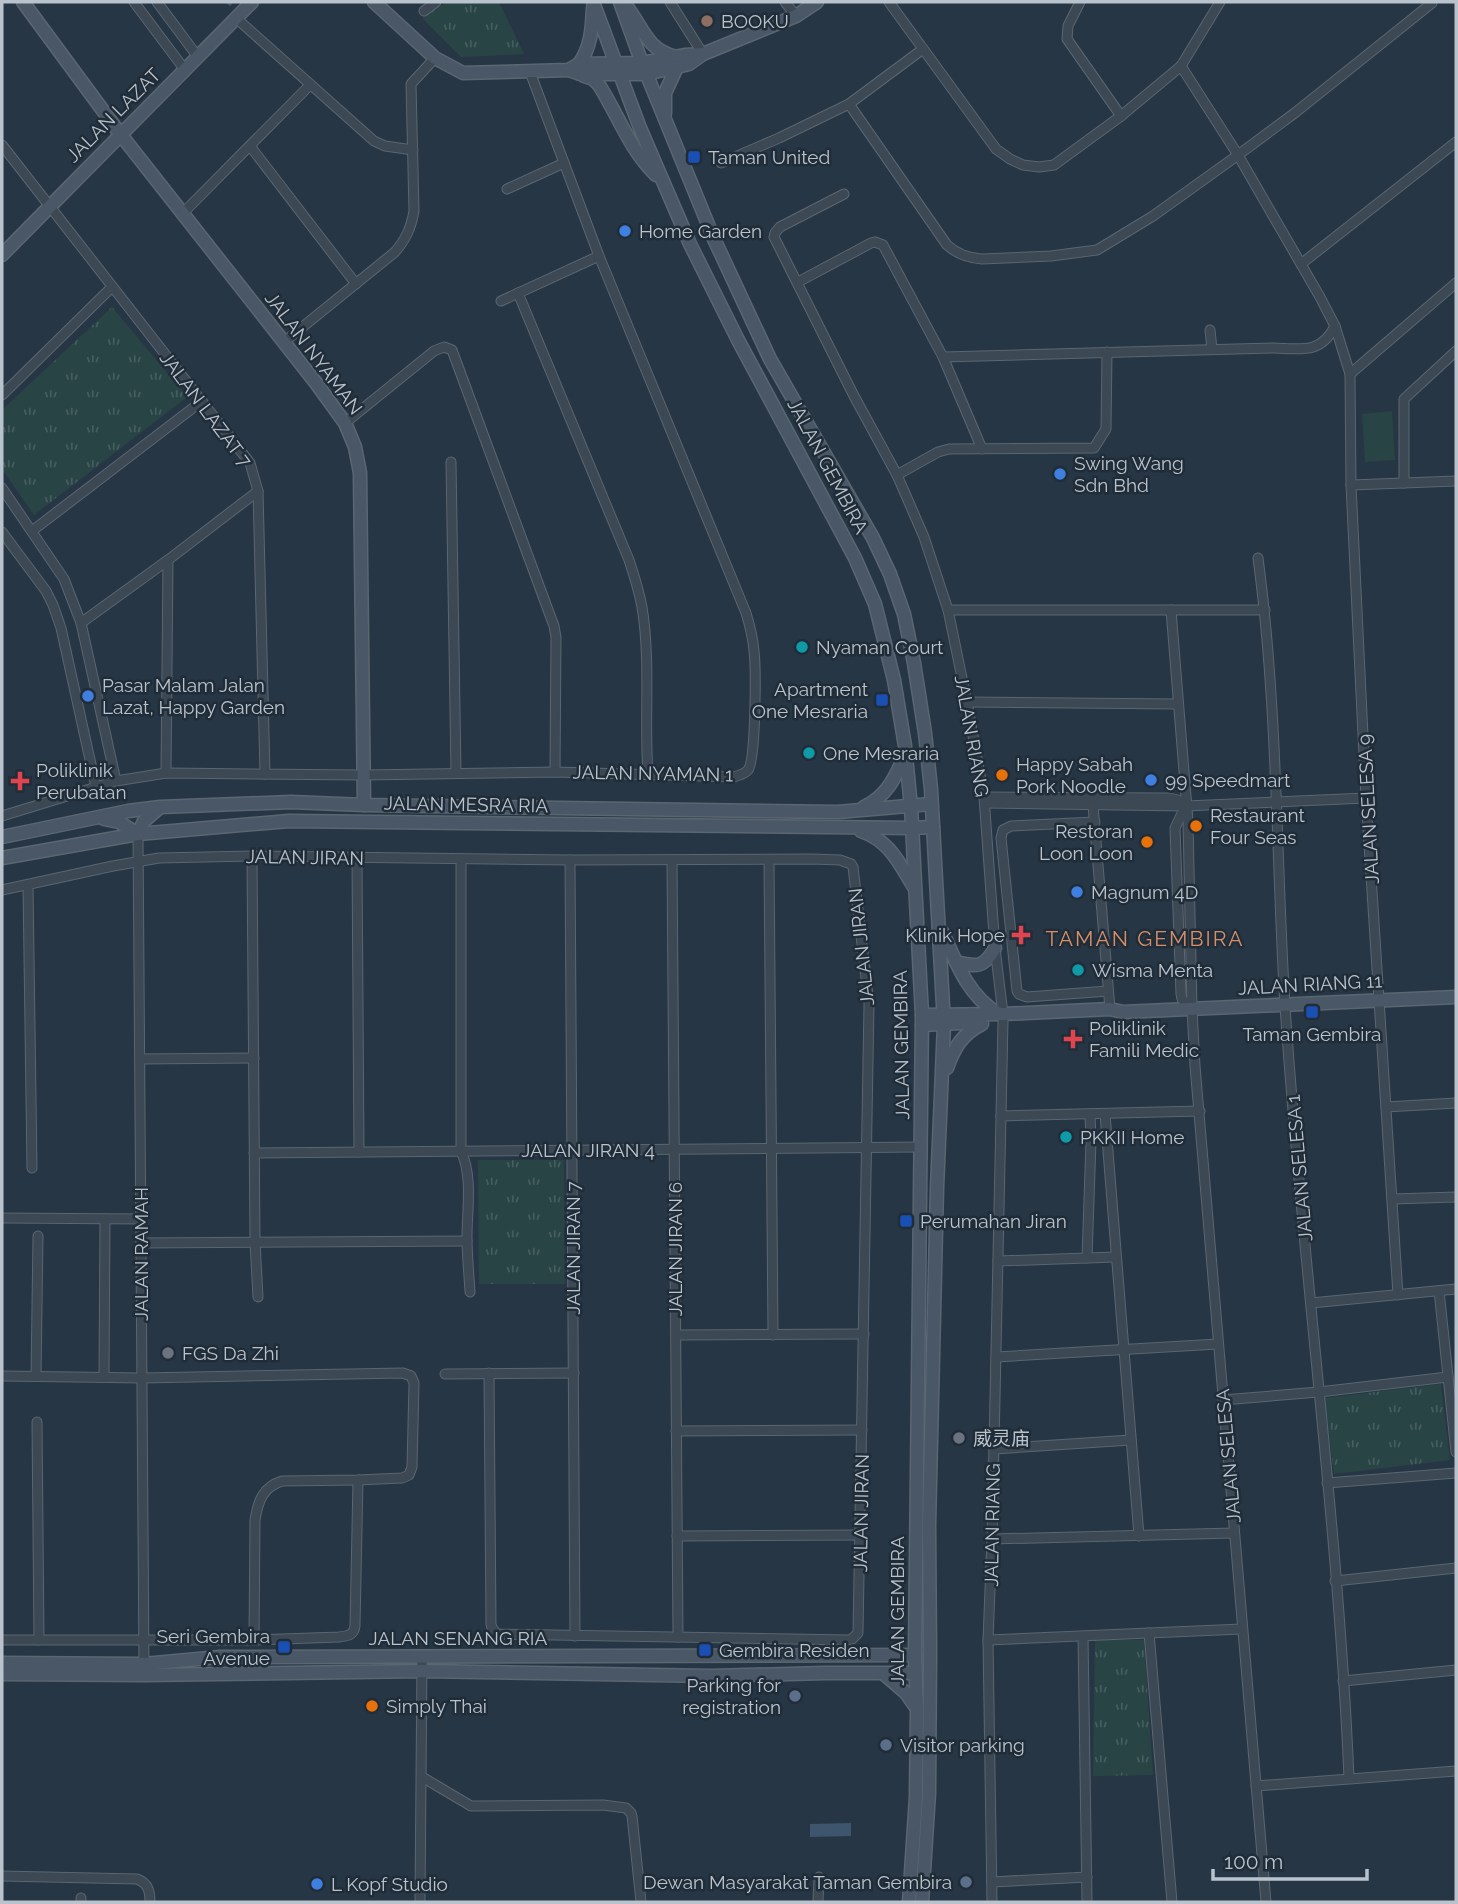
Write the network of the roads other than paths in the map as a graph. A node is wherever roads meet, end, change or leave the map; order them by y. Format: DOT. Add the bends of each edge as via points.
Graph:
graph roads {
  1 [pos="23,2"];
  2 [pos="134,2"];
  3 [pos="157,2"];
  4 [pos="252,2"];
  5 [pos="374,2"];
  6 [pos="436,2"];
  7 [pos="593,2"];
  8 [pos="621,2"];
  9 [pos="670,2"];
  10 [pos="785,2"];
  11 [pos="817,2"];
  12 [pos="889,2"];
  13 [pos="1080,2"];
  14 [pos="1220,2"];
  15 [pos="1432,3"];
  16 [pos="424,11"];
  17 [pos="796,16"];
  18 [pos="236,18"];
  19 [pos="923,50"];
  20 [pos="703,54"];
  21 [pos="198,57"];
  22 [pos="435,58"];
  23 [pos="676,62"];
  24 [pos="1181,66"];
  25 [pos="576,69"];
  26 [pos="619,69"];
  27 [pos="644,69"];
  28 [pos="185,70"];
  29 [pos="530,72"];
  30 [pos="310,85"];
  31 [pos="849,104"];
  32 [pos="1121,117"];
  33 [pos="665,118"];
  34 [pos="121,135"];
  35 [pos="1456,142"];
  36 [pos="2,145"];
  37 [pos="250,146"];
  38 [pos="412,149"];
  39 [pos="1238,155"];
  40 [pos="564,163"];
  41 [pos="721,163"];
  42 [pos="662,180"];
  43 [pos="507,189"];
  44 [pos="844,194"];
  45 [pos="50,206"];
  46 [pos="182,214"];
  47 [pos="2,255"];
  48 [pos="599,256"];
  49 [pos="1301,264"];
  50 [pos="798,282"];
  51 [pos="1456,283"];
  52 [pos="356,284"];
  53 [pos="111,288"];
  54 [pos="519,293"];
  55 [pos="501,300"];
  56 [pos="1335,326"];
  57 [pos="1210,330"];
  58 [pos="284,342"];
  59 [pos="1212,349"];
  60 [pos="1456,351"];
  61 [pos="1107,352"];
  62 [pos="943,357"];
  63 [pos="1350,374"];
  64 [pos="2,395"];
  65 [pos="202,401"];
  66 [pos="345,422"];
  67 [pos="982,449"];
  68 [pos="452,462"];
  69 [pos="897,475"];
  70 [pos="1456,481"];
  71 [pos="1404,483"];
  72 [pos="1351,485"];
  73 [pos="2,488"];
  74 [pos="258,491"];
  75 [pos="32,531"];
  76 [pos="2,532"];
  77 [pos="1258,558"];
  78 [pos="168,560"];
  79 [pos="947,610"];
  80 [pos="1171,610"];
  81 [pos="1265,610"];
  82 [pos="81,623"];
  83 [pos="967,702"];
  84 [pos="1178,704"];
  85 [pos="906,753"];
  86 [pos="555,772"];
  87 [pos="166,773"];
  88 [pos="456,773"];
  89 [pos="265,774"];
  90 [pos="363,775"];
  91 [pos="648,775"];
  92 [pos="116,781"];
  93 [pos="96,787"];
  94 [pos="1366,797"];
  95 [pos="984,800"];
  96 [pos="1278,802"];
  97 [pos="364,804"];
  98 [pos="931,804"];
  99 [pos="1093,805"];
  100 [pos="1186,806"];
  101 [pos="160,807"];
  102 [pos="911,807"];
  103 [pos="857,811"];
  104 [pos="2,815"];
  105 [pos="96,818"];
  106 [pos="1094,822"];
  107 [pos="850,827"];
  108 [pos="933,827"];
  109 [pos="912,828"];
  110 [pos="138,834"];
  111 [pos="2,837"];
  112 [pos="252,856"];
  113 [pos="2,858"];
  114 [pos="357,858"];
  115 [pos="461,859"];
  116 [pos="570,860"];
  117 [pos="672,860"];
  118 [pos="769,860"];
  119 [pos="139,862"];
  120 [pos="29,885"];
  121 [pos="2,890"];
  122 [pos="916,891"];
  123 [pos="940,926"];
  124 [pos="995,948"];
  125 [pos="956,962"];
  126 [pos="1108,990"];
  127 [pos="1456,996"];
  128 [pos="1380,1000"];
  129 [pos="1285,1005"];
  130 [pos="1110,1009"];
  131 [pos="1192,1009"];
  132 [pos="1123,1012"];
  133 [pos="999,1018"];
  134 [pos="944,1019"];
  135 [pos="922,1020"];
  136 [pos="254,1058"];
  137 [pos="140,1059"];
  138 [pos="943,1083"];
  139 [pos="1456,1103"];
  140 [pos="1386,1107"];
  141 [pos="1200,1111"];
  142 [pos="1090,1114"];
  143 [pos="1105,1114"];
  144 [pos="1001,1116"];
  145 [pos="921,1147"];
  146 [pos="867,1148"];
  147 [pos="674,1149"];
  148 [pos="771,1149"];
  149 [pos="572,1150"];
  150 [pos="461,1151"];
  151 [pos="359,1152"];
  152 [pos="254,1153"];
  153 [pos="32,1168"];
  154 [pos="1456,1197"];
  155 [pos="1392,1199"];
  156 [pos="2,1218"];
  157 [pos="104,1219"];
  158 [pos="141,1219"];
  159 [pos="38,1236"];
  160 [pos="467,1241"];
  161 [pos="255,1242"];
  162 [pos="141,1243"];
  163 [pos="1087,1258"];
  164 [pos="1116,1258"];
  165 [pos="998,1261"];
  166 [pos="1456,1289"];
  167 [pos="1439,1291"];
  168 [pos="470,1292"];
  169 [pos="1398,1295"];
  170 [pos="258,1297"];
  171 [pos="1311,1303"];
  172 [pos="864,1334"];
  173 [pos="676,1335"];
  174 [pos="773,1335"];
  175 [pos="1218,1344"];
  176 [pos="1124,1350"];
  177 [pos="996,1357"];
  178 [pos="574,1373"];
  179 [pos="445,1374"];
  180 [pos="489,1374"];
  181 [pos="2,1376"];
  182 [pos="36,1376"];
  183 [pos="104,1377"];
  184 [pos="1448,1377"];
  185 [pos="142,1378"];
  186 [pos="1319,1392"];
  187 [pos="1223,1400"];
  188 [pos="37,1422"];
  189 [pos="862,1430"];
  190 [pos="676,1431"];
  191 [pos="1131,1440"];
  192 [pos="994,1449"];
  193 [pos="1456,1452"];
  194 [pos="1456,1473"];
  195 [pos="358,1480"];
  196 [pos="1327,1483"];
  197 [pos="1234,1533"];
  198 [pos="860,1535"];
  199 [pos="677,1536"];
  200 [pos="1139,1536"];
  201 [pos="992,1539"];
  202 [pos="1456,1568"];
  203 [pos="1335,1581"];
  204 [pos="1242,1629"];
  205 [pos="1149,1633"];
  206 [pos="576,1636"];
  207 [pos="1083,1636"];
  208 [pos="678,1637"];
  209 [pos="144,1639"];
  210 [pos="2,1640"];
  211 [pos="39,1640"];
  212 [pos="254,1640"];
  213 [pos="988,1640"];
  214 [pos="915,1655"];
  215 [pos="2,1663"];
  216 [pos="422,1664"];
  217 [pos="925,1668"];
  218 [pos="144,1669"];
  219 [pos="1456,1670"];
  220 [pos="2,1674"];
  221 [pos="884,1674"];
  222 [pos="1343,1681"];
  223 [pos="917,1711"];
  224 [pos="1456,1771"];
  225 [pos="422,1777"];
  226 [pos="1349,1778"];
  227 [pos="1256,1786"];
  228 [pos="2,1876"];
  229 [pos="819,1877"];
  230 [pos="1087,1877"];
  231 [pos="992,1882"];
  232 [pos="150,1902"];
  233 [pos="420,1902"];
  234 [pos="641,1902"];
  235 [pos="818,1902"];
  236 [pos="909,1902"];
  237 [pos="922,1902"];
  238 [pos="992,1902"];
  239 [pos="1087,1902"];
  240 [pos="1172,1902"];
  241 [pos="1266,1902"];
  1 -- 34 [label="main road, JALAN NYAMAN"];
  2 -- 28 [label="street"];
  3 -- 21 [label="street"];
  4 -- 18 [label="main road, JALAN LAZAT"];
  5 -- 22 [label="main road"];
  6 -- 16 [label="street"];
  7 -- 25 [label="main road" via="592,35"];
  7 -- 26 [label="main road, JALAN GEMBIRA"];
  8 -- 23 [label="main road" via="648,41"];
  8 -- 27 [label="main road, JALAN GEMBIRA"];
  9 -- 20 [label="street"];
  10 -- 17 [label="street"];
  11 -- 17 [label="main road"];
  12 -- 19 [label="street"];
  13 -- 32 [label="street" via="1067,39"];
  14 -- 24 [label="street"];
  15 -- 39 [label="street"];
  17 -- 20 [label="main road"];
  18 -- 21 [label="main road, JALAN LAZAT"];
  18 -- 30 [label="street"];
  19 -- 31 [label="street"];
  19 -- 32 [label="street" via="996,149 1023,165 1054,165"];
  20 -- 23 [label="main road" via="689,64"];
  21 -- 28 [label="main road, JALAN LAZAT"];
  22 -- 29 [label="main road" via="463,73"];
  22 -- 38 [label="street" via="411,84"];
  23 -- 27 [label="main road"];
  23 -- 33 [label="main road" via="665,93"];
  24 -- 32 [label="street"];
  24 -- 39 [label="street, JALAN SELESA 9"];
  25 -- 26 [label="main road"];
  25 -- 29 [label="main road"];
  25 -- 42 [label="main road" via="599,85 643,162"];
  26 -- 27 [label="main road"];
  26 -- 42 [label="main road, JALAN GEMBIRA"];
  27 -- 33 [label="main road, JALAN GEMBIRA"];
  28 -- 34 [label="main road, JALAN LAZAT"];
  29 -- 40 [label="street, JALAN NYAMAN 1"];
  30 -- 37 [label="street"];
  30 -- 38 [label="street" via="374,141"];
  31 -- 39 [label="street" via="947,245 971,258 1097,250"];
  31 -- 41 [label="street"];
  33 -- 98 [label="main road, JALAN GEMBIRA" via="770,359 890,574 914,663"];
  34 -- 45 [label="main road, JALAN LAZAT"];
  34 -- 46 [label="main road, JALAN NYAMAN"];
  35 -- 49 [label="street"];
  36 -- 45 [label="street, JALAN LAZAT 7"];
  37 -- 46 [label="street"];
  37 -- 52 [label="street"];
  38 -- 52 [label="street" via="412,225 395,252"];
  39 -- 49 [label="street, JALAN SELESA 9"];
  40 -- 43 [label="street"];
  40 -- 48 [label="street, JALAN NYAMAN 1"];
  42 -- 85 [label="main road, JALAN GEMBIRA" via="738,340 837,523 875,604"];
  44 -- 50 [label="street, JALAN RIANG" via="780,226 775,233"];
  45 -- 47 [label="main road, JALAN LAZAT"];
  45 -- 53 [label="street, JALAN LAZAT 7"];
  46 -- 58 [label="main road, JALAN NYAMAN"];
  48 -- 54 [label="street"];
  48 -- 91 [label="street, JALAN NYAMAN 1" via="746,613 754,651 748,770 734,777"];
  49 -- 56 [label="street, JALAN SELESA 9"];
  50 -- 62 [label="street" via="879,243 886,248"];
  50 -- 69 [label="street, JALAN RIANG"];
  51 -- 63 [label="street"];
  52 -- 58 [label="street"];
  53 -- 64 [label="street"];
  53 -- 65 [label="street, JALAN LAZAT 7"];
  54 -- 55 [label="street"];
  54 -- 91 [label="street" via="637,583 646,645"];
  56 -- 59 [label="street" via="1325,342 1299,349"];
  56 -- 63 [label="street, JALAN SELESA 9"];
  57 -- 59 [label="street"];
  58 -- 66 [label="main road, JALAN NYAMAN"];
  59 -- 61 [label="street"];
  60 -- 71 [label="street" via="1404,399"];
  61 -- 62 [label="street"];
  61 -- 67 [label="street" via="1106,429 1094,448"];
  62 -- 67 [label="street"];
  63 -- 72 [label="street, JALAN SELESA 9"];
  65 -- 74 [label="street, JALAN LAZAT 7" via="250,463"];
  65 -- 75 [label="street"];
  66 -- 86 [label="street" via="434,351 452,350 552,616 556,637"];
  66 -- 90 [label="main road, JALAN NYAMAN" via="360,473"];
  67 -- 69 [label="street" via="943,451"];
  68 -- 88 [label="street"];
  69 -- 79 [label="street, JALAN RIANG" via="925,537"];
  70 -- 71 [label="street"];
  71 -- 72 [label="street"];
  72 -- 94 [label="street, JALAN SELESA 9"];
  73 -- 75 [label="street"];
  74 -- 78 [label="street"];
  74 -- 89 [label="street, JALAN LAZAT 7"];
  75 -- 82 [label="street" via="64,579"];
  76 -- 93 [label="street" via="53,605"];
  77 -- 81 [label="street, JALAN SELESA 1"];
  78 -- 82 [label="street"];
  78 -- 87 [label="street"];
  79 -- 80 [label="street"];
  79 -- 83 [label="street, JALAN RIANG"];
  80 -- 81 [label="street"];
  80 -- 84 [label="street, JALAN SELESA"];
  81 -- 96 [label="street, JALAN SELESA 1"];
  82 -- 92 [label="street"];
  83 -- 84 [label="street"];
  83 -- 95 [label="street, JALAN RIANG"];
  84 -- 100 [label="street, JALAN SELESA"];
  85 -- 102 [label="main road, JALAN GEMBIRA"];
  85 -- 103 [label="main road" via="886,793"];
  86 -- 88 [label="street, JALAN NYAMAN 1"];
  86 -- 91 [label="street, JALAN NYAMAN 1"];
  87 -- 89 [label="street, JALAN NYAMAN 1"];
  87 -- 92 [label="street, JALAN NYAMAN 1"];
  88 -- 90 [label="street, JALAN NYAMAN 1"];
  89 -- 90 [label="street, JALAN NYAMAN 1"];
  90 -- 97 [label="main road, JALAN NYAMAN"];
  92 -- 93 [label="street, JALAN NYAMAN 1"];
  93 -- 104 [label="street, JALAN NYAMAN 1"];
  94 -- 96 [label="street"];
  94 -- 128 [label="street, JALAN SELESA 9"];
  95 -- 99 [label="street"];
  95 -- 100 [label="street" via="1170,798"];
  95 -- 124 [label="street, JALAN RIANG"];
  96 -- 100 [label="street"];
  96 -- 129 [label="street, JALAN SELESA 1"];
  97 -- 101 [label="main road, JALAN MESRA RIA"];
  97 -- 103 [label="main road, JALAN MESRA RIA"];
  98 -- 102 [label="main road, JALAN MESRA RIA"];
  98 -- 108 [label="main road, JALAN GEMBIRA"];
  99 -- 100 [label="street"];
  99 -- 106 [label="street"];
  100 -- 131 [label="street, JALAN SELESA"];
  101 -- 105 [label="main road, JALAN MESRA RIA"];
  101 -- 110 [label="main road" via="144,821"];
  102 -- 103 [label="main road, JALAN MESRA RIA"];
  102 -- 109 [label="main road, JALAN GEMBIRA"];
  105 -- 110 [label="main road" via="119,822"];
  105 -- 111 [label="main road, JALAN MESRA RIA"];
  106 -- 126 [label="street"];
  106 -- 126 [label="street" via="1011,826 1003,830 1001,838 1017,991 1027,997"];
  107 -- 109 [label="main road, JALAN MESRA RIA"];
  107 -- 110 [label="main road, JALAN MESRA RIA" via="289,821"];
  107 -- 122 [label="main road" via="883,842"];
  108 -- 109 [label="main road, JALAN MESRA RIA"];
  108 -- 123 [label="main road, JALAN GEMBIRA"];
  109 -- 122 [label="main road, JALAN GEMBIRA"];
  110 -- 113 [label="main road, JALAN MESRA RIA"];
  110 -- 119 [label="street, JALAN RAMAH"];
  112 -- 114 [label="street, JALAN JIRAN"];
  112 -- 119 [label="street, JALAN JIRAN"];
  112 -- 136 [label="street"];
  114 -- 115 [label="street, JALAN JIRAN"];
  114 -- 151 [label="street"];
  115 -- 116 [label="street, JALAN JIRAN"];
  115 -- 150 [label="street"];
  116 -- 117 [label="street, JALAN JIRAN"];
  116 -- 149 [label="street, JALAN JIRAN 7"];
  117 -- 118 [label="street, JALAN JIRAN"];
  117 -- 147 [label="street, JALAN JIRAN 6"];
  118 -- 146 [label="street, JALAN JIRAN" via="840,860 853,867 869,1004"];
  118 -- 148 [label="street"];
  119 -- 120 [label="street, JALAN JIRAN"];
  119 -- 137 [label="street, JALAN RAMAH"];
  120 -- 121 [label="street, JALAN JIRAN"];
  120 -- 153 [label="street"];
  122 -- 135 [label="main road, JALAN GEMBIRA"];
  123 -- 125 [label="main road"];
  123 -- 134 [label="main road, JALAN GEMBIRA"];
  124 -- 125 [label="main road" via="985,963"];
  124 -- 133 [label="street, JALAN RIANG"];
  125 -- 133 [label="main road" via="966,981"];
  126 -- 130 [label="street"];
  127 -- 128 [label="main road, JALAN RIANG 11"];
  128 -- 129 [label="main road, JALAN RIANG 11"];
  128 -- 140 [label="street, JALAN SELESA 9"];
  129 -- 131 [label="main road, JALAN RIANG 11"];
  129 -- 171 [label="street, JALAN SELESA 1"];
  130 -- 132 [label="main road, JALAN RIANG 11"];
  130 -- 133 [label="main road, JALAN RIANG 11"];
  131 -- 132 [label="main road, JALAN RIANG 11"];
  131 -- 141 [label="street, JALAN SELESA"];
  132 -- 133 [label="main road, JALAN RIANG 11" via="1111,1017"];
  133 -- 134 [label="main road, JALAN RIANG 11"];
  133 -- 138 [label="main road" via="962,1038"];
  133 -- 144 [label="street, JALAN RIANG"];
  134 -- 135 [label="main road, JALAN RIANG 11"];
  134 -- 138 [label="main road, JALAN GEMBIRA"];
  135 -- 145 [label="main road, JALAN GEMBIRA"];
  136 -- 137 [label="street"];
  136 -- 152 [label="street"];
  137 -- 158 [label="street, JALAN RAMAH"];
  138 -- 217 [label="main road, JALAN GEMBIRA"];
  139 -- 140 [label="street"];
  140 -- 155 [label="street, JALAN SELESA 9"];
  141 -- 143 [label="street"];
  141 -- 175 [label="street, JALAN SELESA"];
  142 -- 143 [label="street"];
  142 -- 144 [label="street"];
  142 -- 163 [label="street"];
  143 -- 164 [label="street"];
  144 -- 165 [label="street, JALAN RIANG"];
  145 -- 146 [label="street, JALAN JIRAN 4"];
  145 -- 214 [label="main road, JALAN GEMBIRA"];
  146 -- 148 [label="street, JALAN JIRAN 4"];
  146 -- 172 [label="street, JALAN JIRAN"];
  147 -- 148 [label="street, JALAN JIRAN 4"];
  147 -- 149 [label="street, JALAN JIRAN 4"];
  147 -- 173 [label="street, JALAN JIRAN 6"];
  148 -- 174 [label="street"];
  149 -- 150 [label="street, JALAN JIRAN 4"];
  149 -- 178 [label="street, JALAN JIRAN 7"];
  150 -- 151 [label="street, JALAN JIRAN 4"];
  150 -- 160 [label="street" via="468,1183"];
  151 -- 152 [label="street, JALAN JIRAN 4"];
  152 -- 161 [label="street"];
  154 -- 155 [label="street"];
  155 -- 169 [label="street, JALAN SELESA 9"];
  156 -- 157 [label="street"];
  157 -- 158 [label="street"];
  157 -- 183 [label="street"];
  158 -- 162 [label="street, JALAN RAMAH"];
  159 -- 182 [label="street"];
  160 -- 161 [label="street"];
  160 -- 168 [label="street"];
  161 -- 162 [label="street"];
  161 -- 170 [label="street"];
  162 -- 185 [label="street, JALAN RAMAH"];
  163 -- 164 [label="street"];
  163 -- 165 [label="street"];
  164 -- 176 [label="street"];
  165 -- 177 [label="street, JALAN RIANG"];
  166 -- 167 [label="street"];
  167 -- 169 [label="street"];
  167 -- 184 [label="street"];
  169 -- 171 [label="street"];
  171 -- 186 [label="street, JALAN SELESA 1"];
  172 -- 174 [label="street"];
  172 -- 189 [label="street, JALAN JIRAN"];
  173 -- 174 [label="street"];
  173 -- 190 [label="street, JALAN JIRAN 6"];
  175 -- 176 [label="street"];
  175 -- 187 [label="street, JALAN SELESA"];
  176 -- 177 [label="street"];
  176 -- 191 [label="street"];
  177 -- 192 [label="street, JALAN RIANG"];
  178 -- 180 [label="street"];
  178 -- 206 [label="street, JALAN JIRAN 7"];
  179 -- 180 [label="street"];
  180 -- 206 [label="street" via="491,1624 502,1634"];
  181 -- 182 [label="street"];
  182 -- 183 [label="street"];
  183 -- 185 [label="street"];
  184 -- 186 [label="street"];
  184 -- 193 [label="street"];
  185 -- 195 [label="street" via="407,1373 414,1383 409,1475"];
  185 -- 209 [label="street, JALAN RAMAH"];
  186 -- 187 [label="street"];
  186 -- 196 [label="street, JALAN SELESA 1"];
  187 -- 197 [label="street, JALAN SELESA"];
  188 -- 211 [label="street"];
  189 -- 190 [label="street"];
  189 -- 198 [label="street, JALAN JIRAN"];
  190 -- 199 [label="street, JALAN JIRAN 6"];
  191 -- 192 [label="street"];
  191 -- 200 [label="street"];
  192 -- 201 [label="street, JALAN RIANG"];
  194 -- 196 [label="street"];
  195 -- 212 [label="street" via="282,1481 262,1494 255,1520"];
  195 -- 212 [label="street" via="355,1630 340,1637"];
  196 -- 203 [label="street, JALAN SELESA 1"];
  197 -- 200 [label="street"];
  197 -- 204 [label="street, JALAN SELESA"];
  198 -- 199 [label="street"];
  198 -- 208 [label="street, JALAN JIRAN" via="858,1633 852,1639"];
  199 -- 208 [label="street, JALAN JIRAN 6"];
  200 -- 201 [label="street"];
  201 -- 213 [label="street, JALAN RIANG"];
  202 -- 203 [label="street"];
  203 -- 222 [label="street, JALAN SELESA 1"];
  204 -- 205 [label="street"];
  204 -- 227 [label="street, JALAN SELESA"];
  205 -- 207 [label="street"];
  205 -- 240 [label="street"];
  206 -- 208 [label="street"];
  207 -- 213 [label="street"];
  207 -- 230 [label="street"];
  209 -- 211 [label="street"];
  209 -- 212 [label="street"];
  209 -- 218 [label="street, JALAN RAMAH"];
  210 -- 211 [label="street"];
  213 -- 231 [label="street, JALAN RIANG"];
  214 -- 216 [label="main road, JALAN SENANG RIA"];
  214 -- 217 [label="main road"];
  215 -- 218 [label="main road, JALAN SENANG RIA"];
  216 -- 218 [label="main road, JALAN SENANG RIA" via="220,1657"];
  216 -- 221 [label="main road, JALAN SENANG RIA" via="712,1676"];
  216 -- 225 [label="street"];
  217 -- 221 [label="main road, JALAN SENANG RIA"];
  217 -- 223 [label="main road, JALAN GEMBIRA"];
  217 -- 237 [label="main road, JALAN GEMBIRA" via="929,1793"];
  218 -- 220 [label="main road, JALAN SENANG RIA"];
  219 -- 222 [label="street"];
  221 -- 223 [label="main road" via="906,1693"];
  222 -- 226 [label="street, JALAN SELESA 1"];
  223 -- 236 [label="main road, JALAN GEMBIRA"];
  224 -- 226 [label="street"];
  225 -- 233 [label="street"];
  225 -- 234 [label="street" via="471,1805 603,1805 629,1810"];
  226 -- 227 [label="street"];
  227 -- 241 [label="street, JALAN SELESA"];
  228 -- 232 [label="street" via="131,1878 144,1881"];
  229 -- 235 [label="street"];
  230 -- 231 [label="street"];
  230 -- 239 [label="street"];
  231 -- 238 [label="street, JALAN RIANG"];
}
